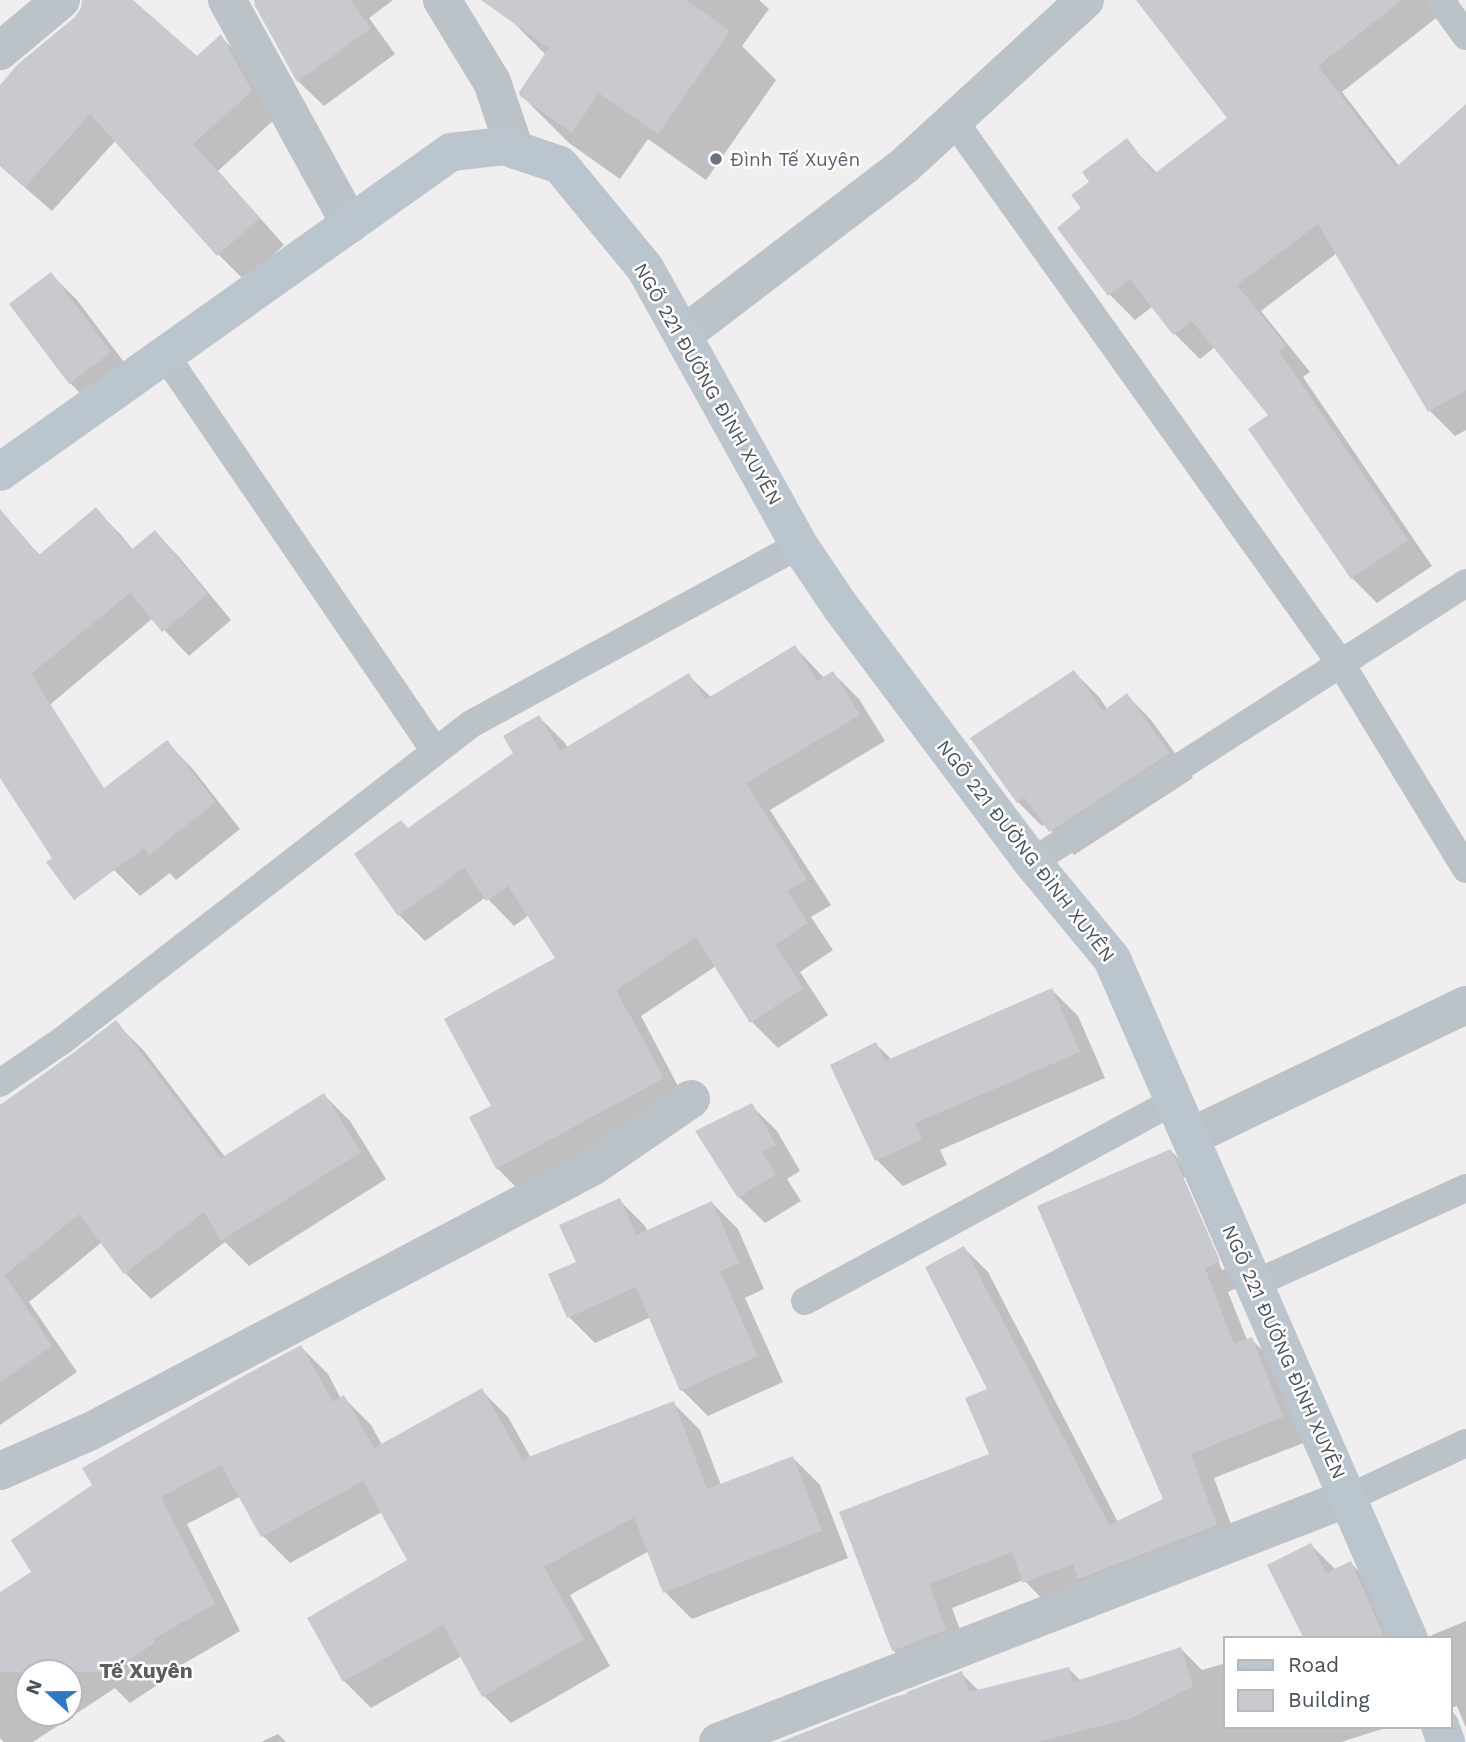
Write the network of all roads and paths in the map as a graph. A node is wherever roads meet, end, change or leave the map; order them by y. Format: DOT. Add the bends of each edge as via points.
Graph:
graph roads {
  1 [pos="61,0"];
  2 [pos="227,0"];
  3 [pos="442,0"];
  4 [pos="1085,0"];
  5 [pos="1440,0"];
  6 [pos="1466,36"];
  7 [pos="0,51"];
  8 [pos="954,121"];
  9 [pos="515,150"];
  10 [pos="350,224"];
  11 [pos="683,334"];
  12 [pos="165,355"];
  13 [pos="0,472"];
  14 [pos="799,545"];
  15 [pos="1466,583"];
  16 [pos="1340,664"];
  17 [pos="435,751"];
  18 [pos="1032,862"];
  19 [pos="1466,869"];
  20 [pos="1466,1005"];
  21 [pos="0,1083"];
  22 [pos="691,1099"];
  23 [pos="1174,1101"];
  24 [pos="1190,1137"];
  25 [pos="1466,1188"];
  26 [pos="1254,1284"];
  27 [pos="806,1301"];
  28 [pos="1466,1443"];
  29 [pos="0,1471"];
  30 [pos="1348,1498"];
  31 [pos="1408,1637"];
  32 [pos="718,1742"];
  1 -- 7 [label="street"];
  2 -- 10 [label="street"];
  3 -- 9 [label="street" via="492,82"];
  4 -- 8 [label="street"];
  5 -- 6 [label="lane"];
  8 -- 11 [label="street" via="904,166"];
  8 -- 16 [label="lane"];
  9 -- 10 [label="street, NGÕ 221 ĐƯỜNG ĐÌNH XUYÊN" via="504,146 451,152"];
  9 -- 11 [label="street, NGÕ 221 ĐƯỜNG ĐÌNH XUYÊN" via="560,166 645,268"];
  10 -- 12 [label="street, NGÕ 221 ĐƯỜNG ĐÌNH XUYÊN"];
  11 -- 14 [label="street, NGÕ 221 ĐƯỜNG ĐÌNH XUYÊN"];
  12 -- 13 [label="street, NGÕ 221 ĐƯỜNG ĐÌNH XUYÊN"];
  12 -- 17 [label="lane"];
  14 -- 17 [label="lane" via="471,724"];
  14 -- 18 [label="street, NGÕ 221 ĐƯỜNG ĐÌNH XUYÊN"];
  15 -- 16 [label="lane"];
  16 -- 18 [label="lane"];
  16 -- 19 [label="lane"];
  17 -- 21 [label="lane" via="74,1032"];
  18 -- 23 [label="street, NGÕ 221 ĐƯỜNG ĐÌNH XUYÊN" via="1112,959"];
  20 -- 24 [label="street"];
  22 -- 29 [label="street" via="592,1167 91,1431"];
  23 -- 24 [label="street, NGÕ 221 ĐƯỜNG ĐÌNH XUYÊN"];
  23 -- 27 [label="lane"];
  24 -- 26 [label="street, NGÕ 221 ĐƯỜNG ĐÌNH XUYÊN"];
  25 -- 26 [label="lane"];
  26 -- 30 [label="street, NGÕ 221 ĐƯỜNG ĐÌNH XUYÊN"];
  28 -- 30 [label="lane"];
  30 -- 31 [label="street, NGÕ 221 ĐƯỜNG ĐÌNH XUYÊN"];
  30 -- 32 [label="street"];
}
